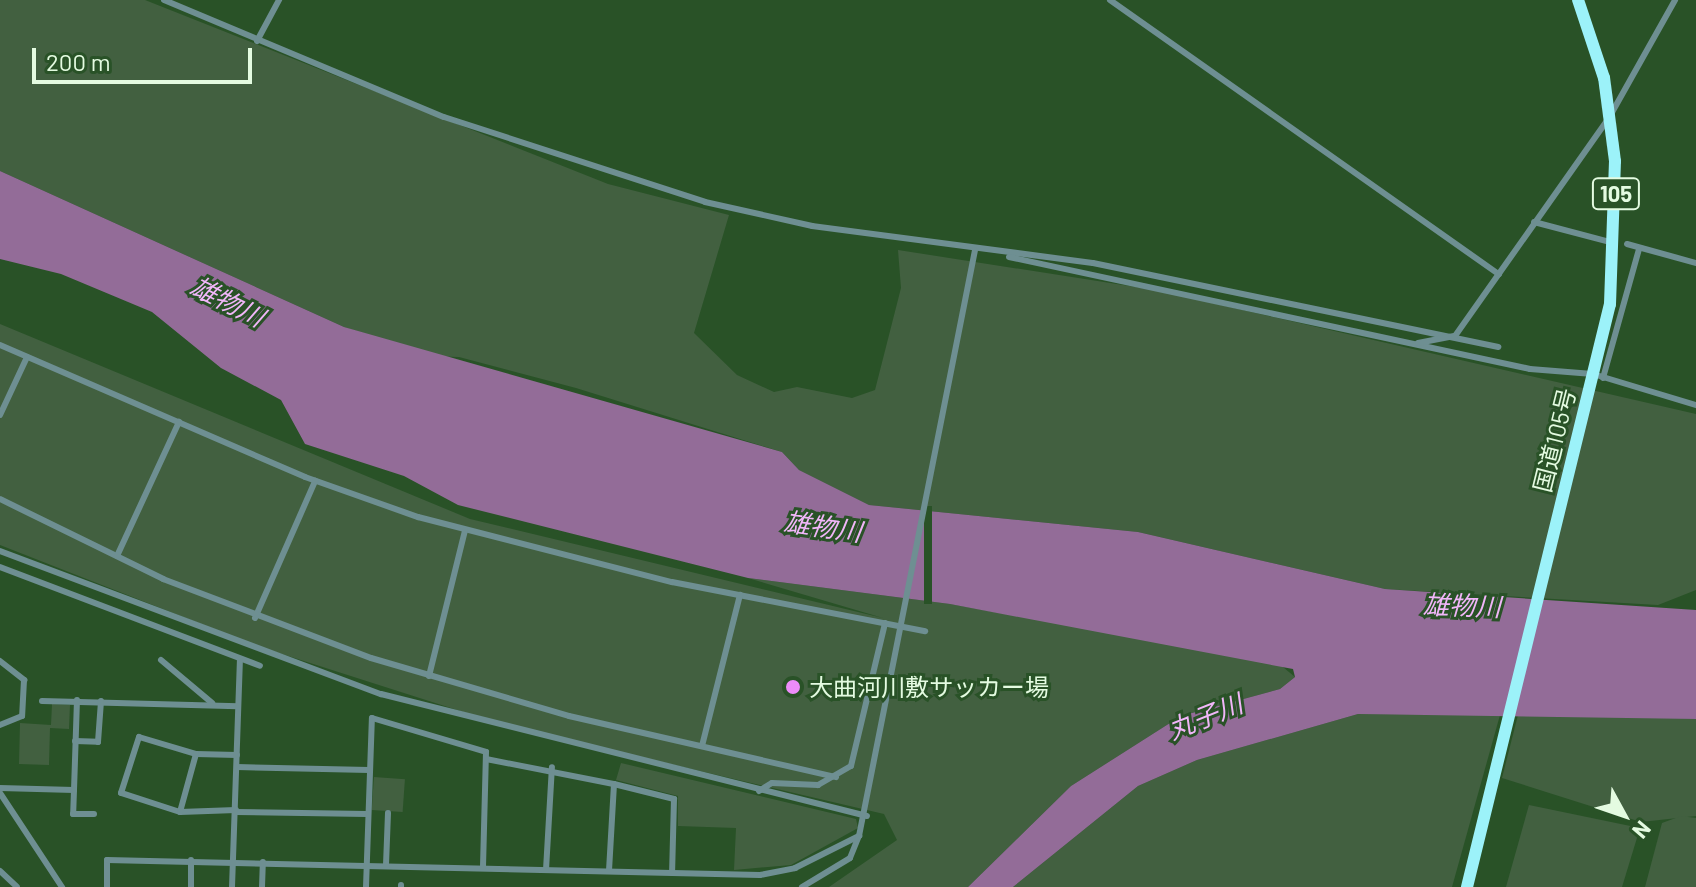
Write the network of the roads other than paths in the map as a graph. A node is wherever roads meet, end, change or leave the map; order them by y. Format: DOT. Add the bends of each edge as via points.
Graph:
graph roads {
  1 [pos="164,0"];
  2 [pos="279,0"];
  3 [pos="1110,0"];
  4 [pos="1578,0"];
  5 [pos="1675,0"];
  6 [pos="257,41"];
  7 [pos="1610,116"];
  8 [pos="1534,222"];
  9 [pos="1610,242"];
  10 [pos="1627,244"];
  11 [pos="1639,249"];
  12 [pos="975,254"];
  13 [pos="1003,254"];
  14 [pos="1696,263"];
  15 [pos="1499,274"];
  16 [pos="1455,336"];
  17 [pos="1416,344"];
  18 [pos="0,345"];
  19 [pos="1498,347"];
  20 [pos="27,357"];
  21 [pos="1598,376"];
  22 [pos="1696,405"];
  23 [pos="0,415"];
  24 [pos="179,422"];
  25 [pos="315,481"];
  26 [pos="0,499"];
  27 [pos="0,506"];
  28 [pos="15,506"];
  29 [pos="465,530"];
  30 [pos="0,551"];
  31 [pos="117,556"];
  32 [pos="0,567"];
  33 [pos="740,595"];
  34 [pos="255,618"];
  35 [pos="885,623"];
  36 [pos="925,631"];
  37 [pos="240,659"];
  38 [pos="161,660"];
  39 [pos="0,661"];
  40 [pos="260,666"];
  41 [pos="429,676"];
  42 [pos="77,700"];
  43 [pos="42,701"];
  44 [pos="101,701"];
  45 [pos="215,705"];
  46 [pos="238,706"];
  47 [pos="0,725"];
  48 [pos="75,741"];
  49 [pos="702,746"];
  50 [pos="196,754"];
  51 [pos="237,755"];
  52 [pos="486,759"];
  53 [pos="237,767"];
  54 [pos="552,767"];
  55 [pos="369,770"];
  56 [pos="836,777"];
  57 [pos="614,784"];
  58 [pos="0,790"];
  59 [pos="74,790"];
  60 [pos="759,791"];
  61 [pos="236,811"];
  62 [pos="180,812"];
  63 [pos="388,813"];
  64 [pos="94,814"];
  65 [pos="367,814"];
  66 [pos="867,816"];
  67 [pos="859,836"];
  68 [pos="191,860"];
  69 [pos="233,860"];
  70 [pos="263,862"];
  71 [pos="367,865"];
  72 [pos="386,865"];
  73 [pos="483,867"];
  74 [pos="546,870"];
  75 [pos="0,871"];
  76 [pos="609,871"];
  77 [pos="672,873"];
  78 [pos="17,887"];
  79 [pos="62,887"];
  80 [pos="107,887"];
  81 [pos="191,887"];
  82 [pos="232,887"];
  83 [pos="262,887"];
  84 [pos="366,887"];
  85 [pos="802,887"];
  86 [pos="1467,887"];
  1 -- 6 [label="street"];
  2 -- 6 [label="street"];
  3 -- 15 [label="street"];
  4 -- 7 [label="highway, 国道105号 / 105"];
  5 -- 7 [label="street"];
  6 -- 12 [label="street" via="606,175 812,226"];
  7 -- 8 [label="street"];
  7 -- 21 [label="highway, 国道105号 / 105" via="1617,234"];
  8 -- 9 [label="street"];
  8 -- 15 [label="street"];
  10 -- 11 [label="street"];
  11 -- 14 [label="street"];
  11 -- 21 [label="street"];
  12 -- 13 [label="street"];
  12 -- 66 [label="street"];
  13 -- 16 [label="street" via="1093,263"];
  13 -- 17 [label="street"];
  15 -- 16 [label="street"];
  16 -- 17 [label="street"];
  16 -- 19 [label="street"];
  17 -- 21 [label="street"];
  18 -- 20 [label="street"];
  20 -- 23 [label="street"];
  20 -- 24 [label="street"];
  21 -- 22 [label="street"];
  21 -- 86 [label="highway, 国道105号 / 105" via="1589,391"];
  24 -- 25 [label="street"];
  24 -- 31 [label="street"];
  25 -- 29 [label="street"];
  25 -- 34 [label="street"];
  26 -- 28 [label="street"];
  27 -- 28 [label="street"];
  28 -- 31 [label="street"];
  29 -- 33 [label="street"];
  29 -- 41 [label="street"];
  30 -- 60 [label="street" via="381,694"];
  31 -- 34 [label="street"];
  32 -- 37 [label="street"];
  33 -- 35 [label="street"];
  33 -- 49 [label="street"];
  34 -- 41 [label="street"];
  35 -- 36 [label="street"];
  35 -- 56 [label="street" via="856,758"];
  37 -- 40 [label="street"];
  37 -- 46 [label="street"];
  38 -- 45 [label="street"];
  39 -- 47 [label="street" via="24,680 22,716"];
  41 -- 49 [label="street"];
  42 -- 43 [label="street"];
  42 -- 44 [label="street"];
  42 -- 48 [label="street"];
  44 -- 45 [label="street"];
  44 -- 48 [label="street" via="98,742"];
  45 -- 46 [label="street"];
  46 -- 51 [label="street"];
  48 -- 59 [label="street"];
  49 -- 56 [label="street"];
  50 -- 51 [label="street"];
  50 -- 62 [label="street"];
  50 -- 62 [label="street" via="139,737 121,793"];
  51 -- 53 [label="street"];
  52 -- 54 [label="street"];
  52 -- 55 [label="street" via="486,752 372,718"];
  52 -- 73 [label="street"];
  53 -- 55 [label="street"];
  53 -- 61 [label="street"];
  54 -- 57 [label="street"];
  54 -- 74 [label="street"];
  55 -- 65 [label="street"];
  56 -- 60 [label="street"];
  57 -- 76 [label="street"];
  57 -- 77 [label="street" via="674,799"];
  58 -- 59 [label="street"];
  58 -- 79 [label="street"];
  59 -- 64 [label="street" via="73,814"];
  60 -- 66 [label="street"];
  61 -- 62 [label="street"];
  61 -- 65 [label="street"];
  61 -- 69 [label="street"];
  63 -- 72 [label="street"];
  65 -- 71 [label="street"];
  66 -- 67 [label="street"];
  67 -- 77 [label="street" via="782,871"];
  67 -- 85 [label="street" via="850,858"];
  68 -- 69 [label="street"];
  68 -- 80 [label="street" via="107,860"];
  68 -- 81 [label="street"];
  69 -- 70 [label="street"];
  69 -- 82 [label="street"];
  70 -- 71 [label="street"];
  70 -- 83 [label="street"];
  71 -- 72 [label="street"];
  71 -- 84 [label="street"];
  72 -- 73 [label="street"];
  73 -- 74 [label="street"];
  74 -- 76 [label="street"];
  75 -- 78 [label="street"];
  76 -- 77 [label="street"];
}
